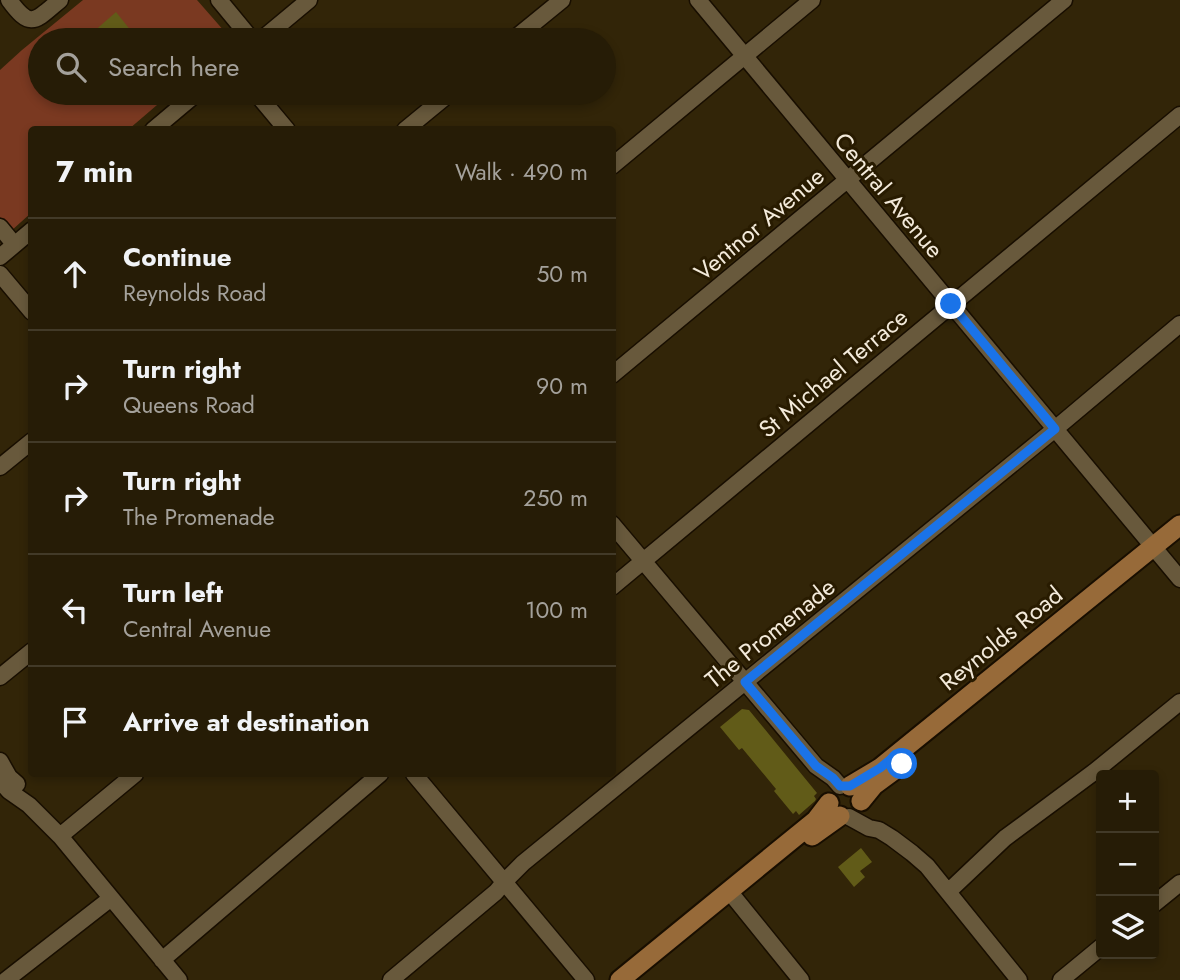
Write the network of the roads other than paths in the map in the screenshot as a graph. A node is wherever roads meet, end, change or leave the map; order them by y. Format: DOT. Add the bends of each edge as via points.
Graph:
graph roads {
  1 [pos="9,0"];
  2 [pos="60,0"];
  3 [pos="219,0"];
  4 [pos="309,0"];
  5 [pos="562,0"];
  6 [pos="698,0"];
  7 [pos="812,0"];
  8 [pos="1064,0"];
  9 [pos="242,28"];
  10 [pos="275,28"];
  11 [pos="528,28"];
  12 [pos="745,56"];
  13 [pos="183,105"];
  14 [pos="266,105"];
  15 [pos="435,105"];
  16 [pos="1180,115"];
  17 [pos="158,126"];
  18 [pos="283,126"];
  19 [pos="410,126"];
  20 [pos="616,163"];
  21 [pos="848,180"];
  22 [pos="0,227"];
  23 [pos="28,233"];
  24 [pos="14,244"];
  25 [pos="0,257"];
  26 [pos="0,274"];
  27 [pos="951,304"];
  28 [pos="28,307"];
  29 [pos="1180,324"];
  30 [pos="616,373"];
  31 [pos="1055,429"];
  32 [pos="28,444"];
  33 [pos="0,467"];
  34 [pos="1180,525"];
  35 [pos="616,529"];
  36 [pos="1180,535"];
  37 [pos="1156,550"];
  38 [pos="644,561"];
  39 [pos="1180,579"];
  40 [pos="616,584"];
  41 [pos="28,654"];
  42 [pos="0,677"];
  43 [pos="745,682"];
  44 [pos="1180,702"];
  45 [pos="0,761"];
  46 [pos="131,777"];
  47 [pos="376,777"];
  48 [pos="417,777"];
  49 [pos="3,781"];
  50 [pos="845,801"];
  51 [pos="60,836"];
  52 [pos="505,881"];
  53 [pos="1180,883"];
  54 [pos="949,891"];
  55 [pos="732,894"];
  56 [pos="110,899"];
  57 [pos="1159,900"];
  58 [pos="706,915"];
  59 [pos="1096,951"];
  60 [pos="162,960"];
  61 [pos="6,980"];
  62 [pos="179,980"];
  63 [pos="391,980"];
  64 [pos="586,980"];
  65 [pos="620,980"];
  66 [pos="634,980"];
  67 [pos="801,980"];
  68 [pos="1019,980"];
  69 [pos="1060,980"];
  1 -- 2 [label="street" via="29,20"];
  3 -- 9 [label="street"];
  4 -- 10 [label="street"];
  5 -- 11 [label="street"];
  6 -- 12 [label="street, Central Avenue"];
  7 -- 12 [label="street"];
  8 -- 21 [label="street, Ventnor Avenue"];
  12 -- 20 [label="street"];
  12 -- 21 [label="street, Central Avenue"];
  13 -- 17 [label="street"];
  14 -- 18 [label="street"];
  15 -- 19 [label="street"];
  16 -- 27 [label="street, St Michael Terrace"];
  21 -- 27 [label="street, Central Avenue"];
  21 -- 30 [label="street, Ventnor Avenue"];
  22 -- 24 [label="street"];
  23 -- 24 [label="street"];
  24 -- 25 [label="street"];
  26 -- 28 [label="street"];
  27 -- 31 [label="street, Central Avenue"];
  27 -- 38 [label="street, St Michael Terrace"];
  29 -- 31 [label="street, The Promenade"];
  31 -- 37 [label="street, Central Avenue"];
  31 -- 43 [label="street, The Promenade"];
  32 -- 33 [label="street"];
  34 -- 37 [label="main road, Reynolds Road"];
  35 -- 38 [label="street"];
  36 -- 37 [label="main road, Reynolds Road"];
  37 -- 39 [label="street, Central Avenue"];
  37 -- 50 [label="main road, Reynolds Road" via="899,760 880,768"];
  38 -- 40 [label="street, St Michael Terrace"];
  38 -- 43 [label="street"];
  41 -- 42 [label="street"];
  43 -- 50 [label="street" via="816,766 833,778"];
  43 -- 52 [label="street, The Promenade"];
  44 -- 54 [label="street" via="1005,838"];
  45 -- 49 [label="street"];
  46 -- 51 [label="street"];
  47 -- 60 [label="street"];
  48 -- 52 [label="street"];
  49 -- 51 [label="street" via="43,806"];
  50 -- 54 [label="street" via="912,853"];
  50 -- 55 [label="main road, Reynolds Road" via="816,820"];
  51 -- 56 [label="street"];
  52 -- 63 [label="street, The Promenade"];
  52 -- 64 [label="street"];
  53 -- 57 [label="street"];
  54 -- 68 [label="street"];
  55 -- 58 [label="main road, Reynolds Road"];
  55 -- 67 [label="street"];
  56 -- 60 [label="street"];
  56 -- 61 [label="street"];
  58 -- 65 [label="main road, Reynolds Road"];
  58 -- 66 [label="main road, Reynolds Road"];
  59 -- 69 [label="street"];
  60 -- 62 [label="street"];
}
